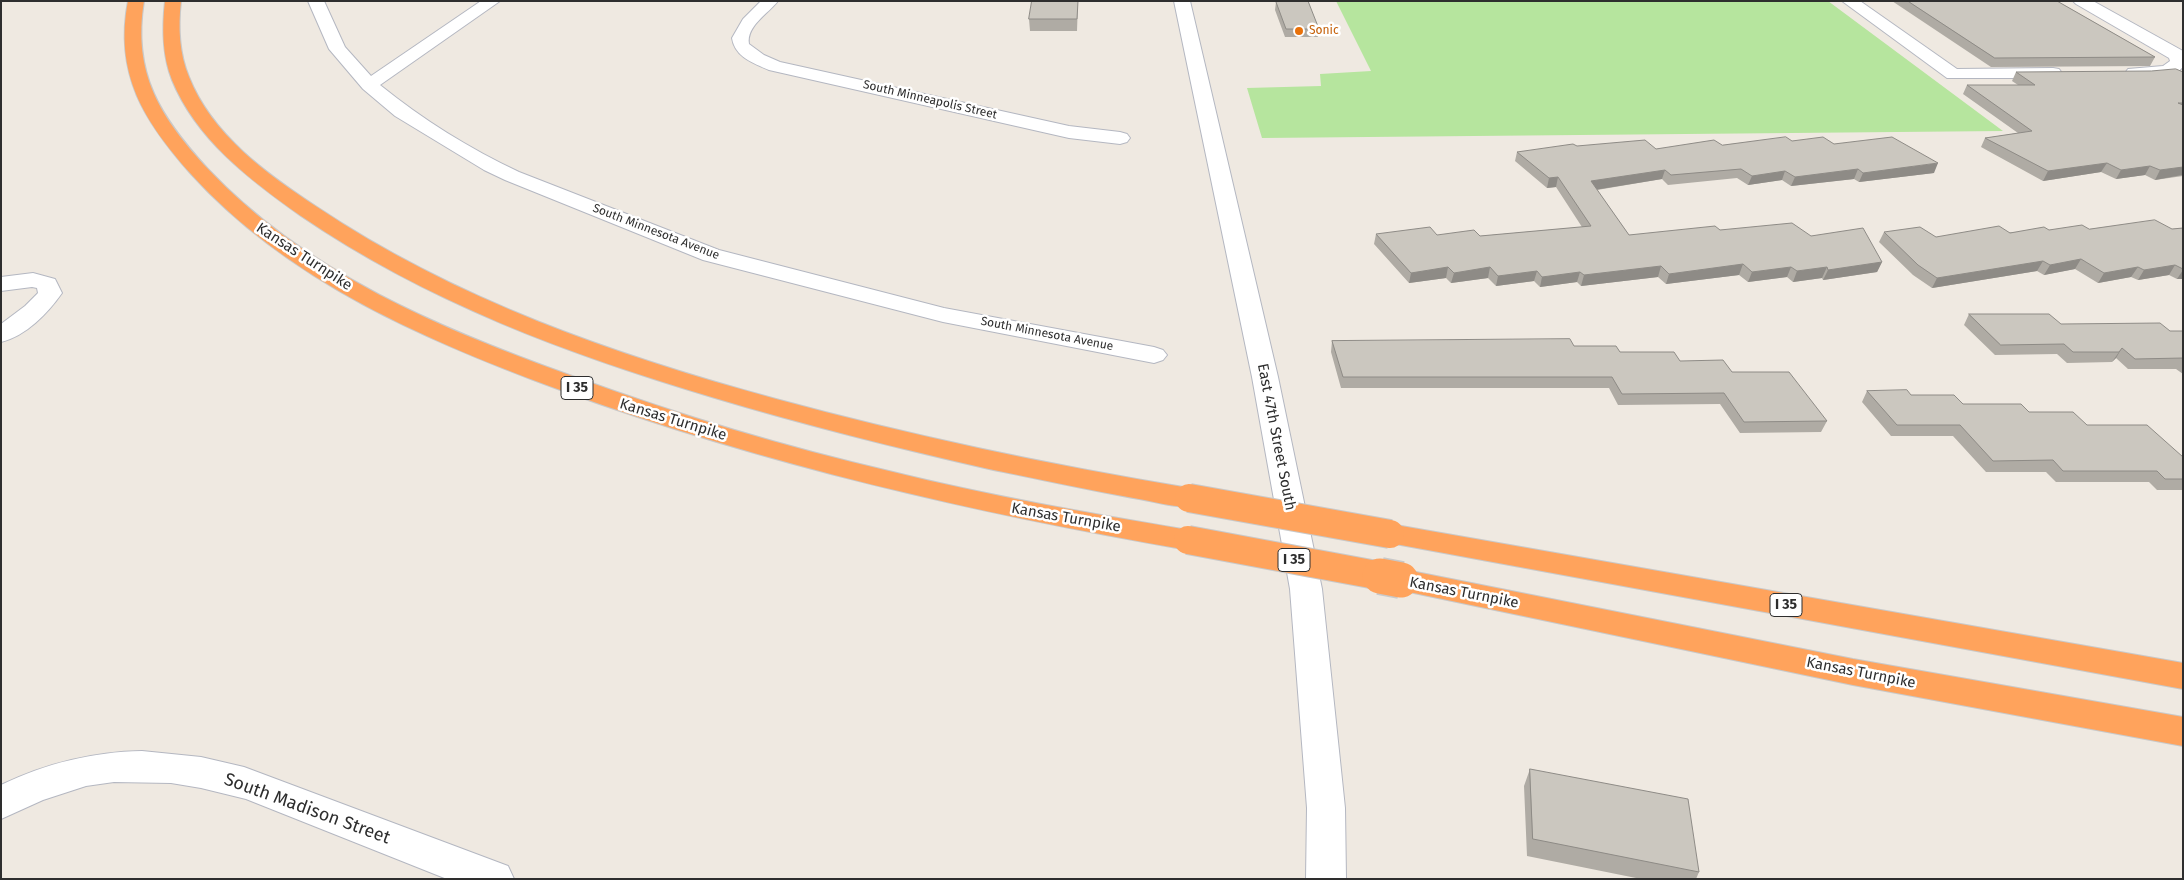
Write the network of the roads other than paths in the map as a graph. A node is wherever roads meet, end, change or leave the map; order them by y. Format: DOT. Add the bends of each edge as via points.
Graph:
graph roads {
  1 [pos="136,1"];
  2 [pos="173,1"];
  3 [pos="316,1"];
  4 [pos="492,1"];
  5 [pos="770,1"];
  6 [pos="1182,1"];
  7 [pos="1850,1"];
  8 [pos="2082,1"];
  9 [pos="2121,73"];
  10 [pos="2066,74"];
  11 [pos="369,85"];
  12 [pos="1120,138"];
  13 [pos="1,284"];
  14 [pos="1,335"];
  15 [pos="1154,355"];
  16 [pos="2183,676"];
  17 [pos="2183,732"];
  18 [pos="1,803"];
  19 [pos="494,879"];
  20 [pos="1326,879"];
  1 -- 17 [label="highway, Kansas Turnpike / I 35, bridge" via="131,30 132,57 148,104 198,172 231,206 316,269 366,297 424,326 604,398 852,472 1011,508 1401,580 1853,672"];
  2 -- 16 [label="highway, I 35, bridge" via="170,32 175,63 192,103 209,127 265,180 307,211 422,278 508,318 673,378 817,420 939,450 1098,483"];
  3 -- 11 [label="street, South Minnesota Avenue" via="337,49"];
  4 -- 11 [label="street"];
  5 -- 12 [label="street, South Minneapolis Street" via="741,32 739,40 752,57 775,66 1069,132"];
  6 -- 20 [label="street, East 47th Street South" via="1263,368 1306,589 1326,808"];
  7 -- 10 [label="street" via="1953,74"];
  8 -- 9 [label="street" via="2167,48 2177,55 2179,62 2168,71"];
  11 -- 15 [label="street, South Minnesota Avenue" via="402,112 491,166 712,255 943,315"];
  13 -- 14 [label="street" via="33,280 47,284 50,294 41,307"];
  18 -- 19 [label="street, South Madison Street" via="56,779 90,769 129,764 163,766 233,779"];
}
